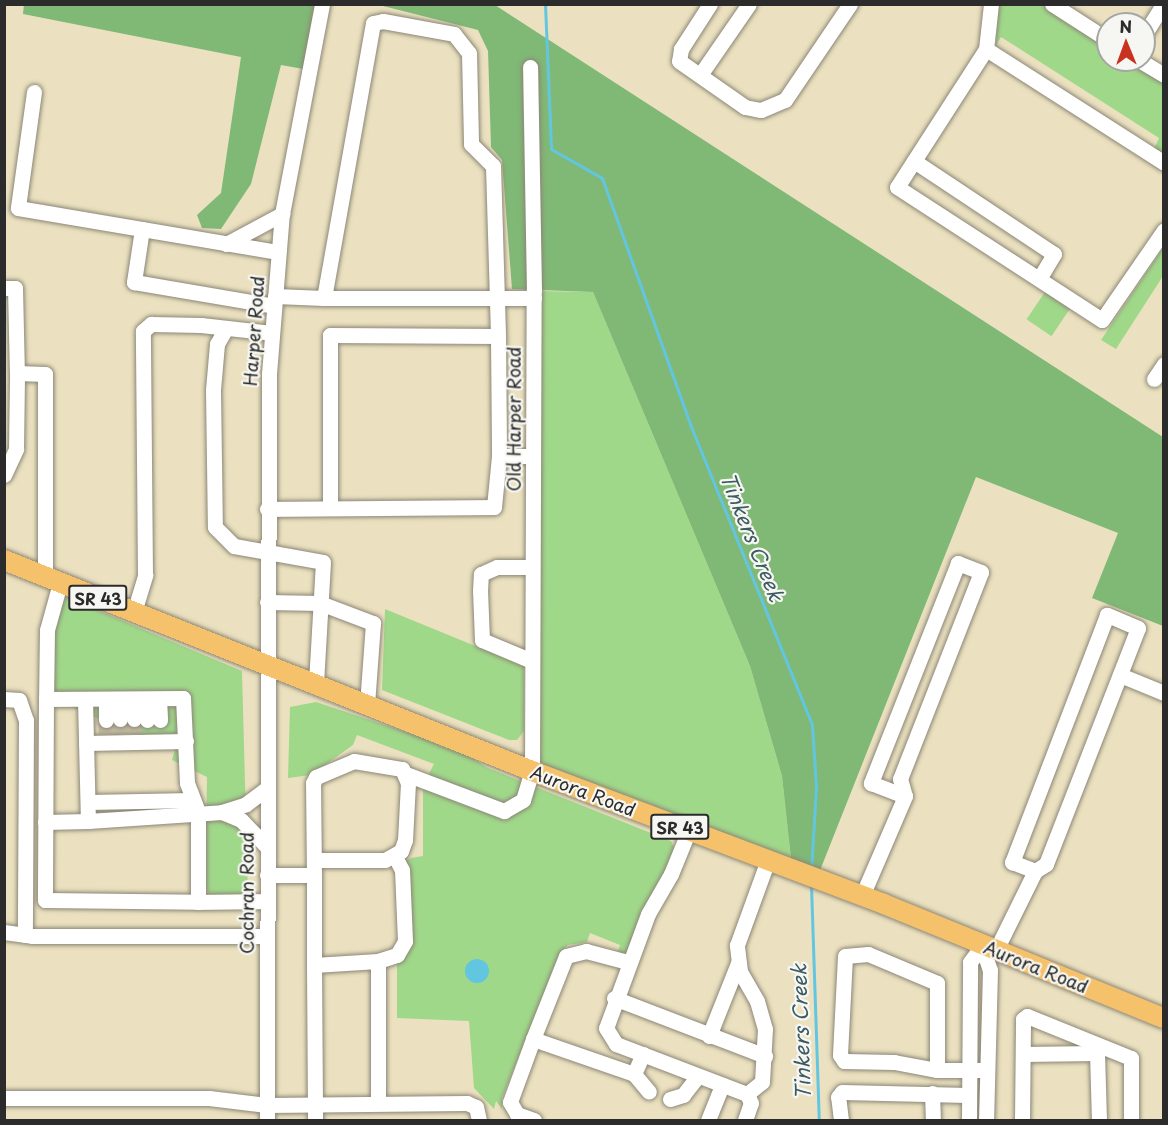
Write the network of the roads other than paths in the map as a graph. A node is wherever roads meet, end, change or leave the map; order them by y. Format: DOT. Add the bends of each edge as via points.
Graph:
graph roads {
  1 [pos="322,4"];
  2 [pos="710,4"];
  3 [pos="749,4"];
  4 [pos="850,4"];
  5 [pos="992,4"];
  6 [pos="1052,4"];
  7 [pos="1096,32"];
  8 [pos="986,50"];
  9 [pos="530,67"];
  10 [pos="700,75"];
  11 [pos="34,92"];
  12 [pos="914,161"];
  13 [pos="1164,163"];
  14 [pos="282,214"];
  15 [pos="142,229"];
  16 [pos="1164,230"];
  17 [pos="226,243"];
  18 [pos="279,252"];
  19 [pos="1039,279"];
  20 [pos="4,288"];
  21 [pos="324,298"];
  22 [pos="497,298"];
  23 [pos="534,298"];
  24 [pos="275,301"];
  25 [pos="225,330"];
  26 [pos="272,333"];
  27 [pos="498,336"];
  28 [pos="1164,364"];
  29 [pos="17,373"];
  30 [pos="1154,380"];
  31 [pos="499,456"];
  32 [pos="533,456"];
  33 [pos="4,475"];
  34 [pos="330,507"];
  35 [pos="267,508"];
  36 [pos="267,551"];
  37 [pos="4,560"];
  38 [pos="532,567"];
  39 [pos="52,579"];
  40 [pos="267,602"];
  41 [pos="320,603"];
  42 [pos="135,612"];
  43 [pos="532,661"];
  44 [pos="266,665"];
  45 [pos="1120,675"];
  46 [pos="316,685"];
  47 [pos="1164,693"];
  48 [pos="4,699"];
  49 [pos="46,699"];
  50 [pos="133,699"];
  51 [pos="85,700"];
  52 [pos="367,705"];
  53 [pos="134,732"];
  54 [pos="186,741"];
  55 [pos="86,743"];
  56 [pos="531,771"];
  57 [pos="405,774"];
  58 [pos="266,789"];
  59 [pos="905,796"];
  60 [pos="88,802"];
  61 [pos="196,806"];
  62 [pos="222,812"];
  63 [pos="88,821"];
  64 [pos="45,822"];
  65 [pos="689,830"];
  66 [pos="267,847"];
  67 [pos="395,856"];
  68 [pos="768,860"];
  69 [pos="314,867"];
  70 [pos="1035,871"];
  71 [pos="267,875"];
  72 [pos="862,896"];
  73 [pos="267,901"];
  74 [pos="198,902"];
  75 [pos="4,932"];
  76 [pos="25,935"];
  77 [pos="267,936"];
  78 [pos="989,948"];
  79 [pos="378,961"];
  80 [pos="738,963"];
  81 [pos="314,965"];
  82 [pos="625,969"];
  83 [pos="614,998"];
  84 [pos="1164,1018"];
  85 [pos="709,1036"];
  86 [pos="532,1039"];
  87 [pos="1097,1048"];
  88 [pos="643,1054"];
  89 [pos="1023,1054"];
  90 [pos="765,1056"];
  91 [pos="937,1070"];
  92 [pos="969,1070"];
  93 [pos="986,1070"];
  94 [pos="634,1074"];
  95 [pos="698,1076"];
  96 [pos="722,1085"];
  97 [pos="649,1092"];
  98 [pos="932,1093"];
  99 [pos="747,1094"];
  100 [pos="968,1095"];
  101 [pos="4,1098"];
  102 [pos="670,1099"];
  103 [pos="378,1103"];
  104 [pos="314,1104"];
  105 [pos="267,1113"];
  106 [pos="315,1120"];
  107 [pos="480,1120"];
  108 [pos="534,1120"];
  109 [pos="708,1120"];
  110 [pos="745,1120"];
  111 [pos="841,1120"];
  112 [pos="933,1120"];
  113 [pos="969,1120"];
  114 [pos="986,1120"];
  115 [pos="1022,1120"];
  116 [pos="1099,1120"];
  117 [pos="1131,1120"];
  1 -- 14 [label="street, Harper Road"];
  2 -- 10 [label="street" via="681,49 679,61"];
  3 -- 10 [label="street"];
  4 -- 10 [label="street" via="785,100 761,110 745,107"];
  5 -- 8 [label="street"];
  6 -- 7 [label="street"];
  8 -- 12 [label="street"];
  8 -- 13 [label="street"];
  9 -- 23 [label="street, Old Harper Road"];
  11 -- 15 [label="street" via="18,208"];
  12 -- 19 [label="street" via="1054,254"];
  12 -- 19 [label="street" via="897,187"];
  14 -- 17 [label="street"];
  14 -- 18 [label="street, Harper Road"];
  15 -- 17 [label="street"];
  15 -- 24 [label="street" via="134,282"];
  16 -- 19 [label="street" via="1102,320"];
  17 -- 18 [label="street"];
  18 -- 24 [label="street, Harper Road"];
  20 -- 29 [label="street" via="15,288"];
  21 -- 22 [label="street"];
  21 -- 22 [label="street" via="369,34 373,23 383,21 454,34 469,52 471,144 493,166"];
  21 -- 24 [label="street"];
  22 -- 23 [label="street"];
  22 -- 27 [label="street"];
  23 -- 32 [label="street, Old Harper Road"];
  24 -- 26 [label="street, Harper Road"];
  25 -- 26 [label="street"];
  25 -- 36 [label="street" via="217,344 213,390 215,528 234,546"];
  25 -- 42 [label="street" via="151,324 143,331 145,575"];
  26 -- 35 [label="street, Harper Road"];
  27 -- 31 [label="street"];
  27 -- 34 [label="street" via="330,335"];
  28 -- 30 [label="street"];
  29 -- 33 [label="street" via="16,449"];
  29 -- 39 [label="street" via="45,374"];
  31 -- 32 [label="street"];
  31 -- 34 [label="street" via="494,507"];
  32 -- 38 [label="street, Old Harper Road"];
  34 -- 35 [label="street"];
  35 -- 36 [label="street, Harper Road"];
  36 -- 40 [label="street, Harper Road"];
  36 -- 41 [label="street" via="323,562"];
  37 -- 39 [label="main road, Aurora Road / SR 43"];
  38 -- 43 [label="street, Old Harper Road"];
  38 -- 43 [label="street" via="497,567 481,574 480,591 482,640"];
  39 -- 42 [label="main road, Aurora Road / SR 43"];
  39 -- 49 [label="street"];
  40 -- 41 [label="street"];
  40 -- 44 [label="street, Harper Road"];
  41 -- 46 [label="street"];
  41 -- 52 [label="street" via="374,623"];
  42 -- 44 [label="main road, Aurora Road / SR 43"];
  43 -- 56 [label="street, Old Harper Road"];
  44 -- 46 [label="main road, Aurora Road / SR 43"];
  44 -- 58 [label="street, Cochran Road"];
  45 -- 47 [label="street"];
  45 -- 70 [label="street" via="1046,864"];
  45 -- 70 [label="street" via="1138,628 1107,615 1012,862"];
  46 -- 52 [label="main road, Aurora Road / SR 43"];
  48 -- 76 [label="street" via="19,700 26,720"];
  49 -- 51 [label="street"];
  49 -- 64 [label="street"];
  50 -- 51 [label="street"];
  50 -- 53 [label="street"];
  50 -- 53 [label="street"];
  50 -- 53 [label="street"];
  50 -- 54 [label="street" via="183,698"];
  51 -- 55 [label="street"];
  52 -- 56 [label="main road, Aurora Road / SR 43"];
  53 -- 54 [label="street"];
  53 -- 55 [label="street"];
  54 -- 61 [label="street" via="187,783"];
  55 -- 60 [label="street"];
  56 -- 57 [label="street, Old Harper Road" via="523,800 504,811"];
  56 -- 65 [label="main road, Aurora Road / SR 43"];
  57 -- 67 [label="street" via="405,840"];
  57 -- 69 [label="street" via="402,770 354,761 316,777"];
  58 -- 62 [label="street" via="246,804"];
  58 -- 66 [label="street, Cochran Road"];
  59 -- 59 [label="street" via="871,783 958,564 981,572 900,779"];
  59 -- 72 [label="street"];
  60 -- 61 [label="street"];
  60 -- 63 [label="street"];
  61 -- 62 [label="street"];
  61 -- 63 [label="street" via="144,820"];
  61 -- 74 [label="street"];
  62 -- 66 [label="street" via="241,820"];
  63 -- 64 [label="street"];
  64 -- 74 [label="street" via="45,900"];
  65 -- 68 [label="main road, Aurora Road / SR 43"];
  65 -- 82 [label="street"];
  66 -- 71 [label="street, Cochran Road"];
  67 -- 69 [label="street"];
  67 -- 79 [label="street" via="402,870 405,941 398,955"];
  68 -- 72 [label="main road, Aurora Road / SR 43"];
  68 -- 80 [label="street" via="737,945"];
  69 -- 71 [label="street"];
  69 -- 81 [label="street"];
  70 -- 78 [label="street"];
  71 -- 73 [label="street, Cochran Road"];
  72 -- 78 [label="main road, Aurora Road / SR 43"];
  73 -- 74 [label="street"];
  73 -- 77 [label="street, Cochran Road"];
  75 -- 76 [label="street"];
  76 -- 77 [label="street"];
  77 -- 105 [label="street, Cochran Road"];
  78 -- 84 [label="main road, Aurora Road / SR 43"];
  78 -- 92 [label="street" via="970,963"];
  78 -- 93 [label="street"];
  79 -- 81 [label="street"];
  79 -- 103 [label="street"];
  80 -- 85 [label="street"];
  80 -- 90 [label="street" via="764,1015"];
  81 -- 104 [label="street"];
  82 -- 83 [label="street"];
  82 -- 86 [label="street" via="586,951 566,956"];
  83 -- 85 [label="street"];
  83 -- 88 [label="street" via="606,1020 608,1036 616,1044"];
  85 -- 90 [label="street"];
  86 -- 94 [label="street"];
  86 -- 108 [label="street" via="510,1102 517,1114"];
  87 -- 89 [label="street"];
  87 -- 89 [label="street" via="1027,1016 1023,1019"];
  87 -- 116 [label="street"];
  87 -- 117 [label="street" via="1131,1058"];
  88 -- 94 [label="street"];
  88 -- 95 [label="street"];
  89 -- 115 [label="street"];
  90 -- 99 [label="street" via="762,1082"];
  91 -- 91 [label="street" via="894,1062 844,1061 840,1055 845,956 868,954 937,983"];
  91 -- 92 [label="street"];
  92 -- 93 [label="street"];
  92 -- 100 [label="street"];
  93 -- 114 [label="street"];
  94 -- 97 [label="street"];
  95 -- 96 [label="street"];
  95 -- 102 [label="street" via="683,1095"];
  96 -- 99 [label="street"];
  96 -- 109 [label="street"];
  98 -- 100 [label="street"];
  98 -- 111 [label="street" via="842,1092 838,1097"];
  98 -- 112 [label="street"];
  99 -- 110 [label="street" via="751,1103"];
  100 -- 113 [label="street"];
  101 -- 105 [label="street" via="208,1098"];
  103 -- 104 [label="street"];
  103 -- 107 [label="street" via="467,1103 476,1107"];
  104 -- 105 [label="street"];
  104 -- 106 [label="street"];
}
